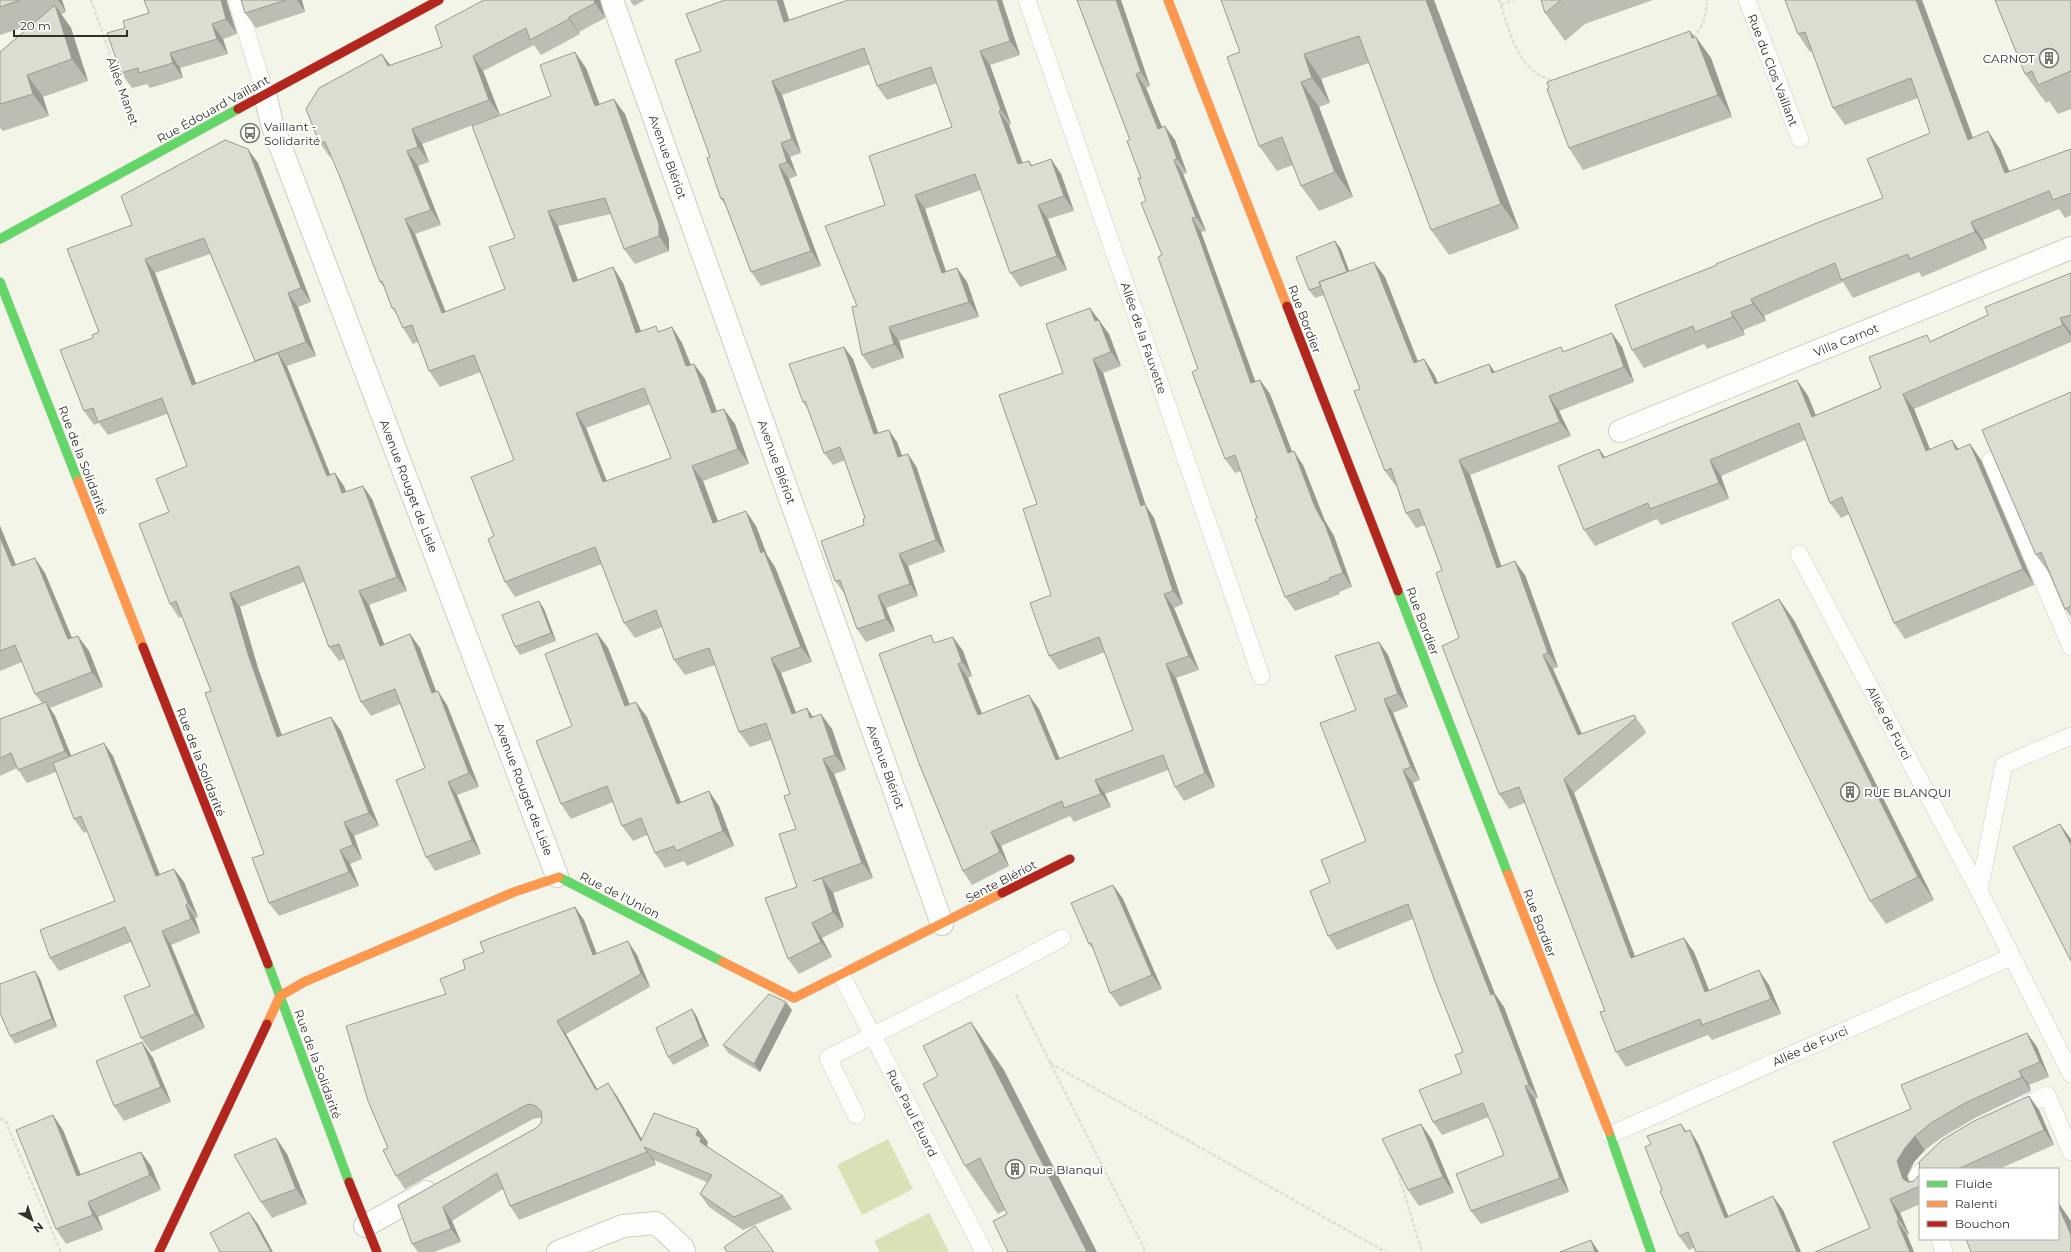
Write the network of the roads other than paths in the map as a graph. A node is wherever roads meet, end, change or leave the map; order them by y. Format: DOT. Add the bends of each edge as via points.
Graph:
graph roads {
  1 [pos="237,0"];
  2 [pos="439,0"];
  3 [pos="612,0"];
  4 [pos="1027,0"];
  5 [pos="1168,0"];
  6 [pos="1747,0"];
  7 [pos="265,94"];
  8 [pos="1800,139"];
  9 [pos="0,239"];
  10 [pos="2071,248"];
  11 [pos="0,282"];
  12 [pos="1620,431"];
  13 [pos="1991,460"];
  14 [pos="1800,554"];
  15 [pos="2071,647"];
  16 [pos="1261,676"];
  17 [pos="2071,736"];
  18 [pos="1070,860"];
  19 [pos="557,876"];
  20 [pos="1979,891"];
  21 [pos="942,924"];
  22 [pos="1062,938"];
  23 [pos="2011,957"];
  24 [pos="841,974"];
  25 [pos="280,996"];
  26 [pos="872,1035"];
  27 [pos="2071,1074"];
  28 [pos="856,1115"];
  29 [pos="2000,1118"];
  30 [pos="1610,1135"];
  31 [pos="2071,1152"];
  32 [pos="442,1184"];
  33 [pos="365,1226"];
  34 [pos="1940,1240"];
  35 [pos="159,1252"];
  36 [pos="377,1252"];
  37 [pos="558,1252"];
  38 [pos="684,1252"];
  39 [pos="984,1252"];
  40 [pos="1650,1252"];
  41 [pos="1944,1252"];
  1 -- 7 [label="lane"];
  2 -- 7 [label="street, Rue Édouard Vaillant"];
  3 -- 21 [label="street, Avenue Blériot"];
  4 -- 16 [label="lane, Allée de la Fauvette"];
  5 -- 30 [label="street, Rue Bordier"];
  6 -- 8 [label="lane, Rue du Clos Vaillant"];
  7 -- 9 [label="street, Rue Édouard Vaillant"];
  7 -- 19 [label="street, Avenue Rouget de Lisle" via="272,124"];
  10 -- 12 [label="street, Villa Carnot"];
  11 -- 25 [label="street, Rue de la Solidarité"];
  13 -- 15 [label="lane"];
  14 -- 20 [label="lane, Allée de Furci"];
  17 -- 20 [label="lane" via="2004,765"];
  18 -- 21 [label="street, Sente Blériot"];
  19 -- 24 [label="street, Rue de l'Union" via="794,998"];
  19 -- 25 [label="street" via="304,982"];
  20 -- 23 [label="lane, Allée de Furci"];
  21 -- 24 [label="street, Rue de l'Union"];
  22 -- 26 [label="lane" via="1004,970"];
  23 -- 27 [label="lane, Allée de Furci"];
  23 -- 30 [label="lane, Allée de Furci"];
  24 -- 26 [label="lane, Rue Paul Éluard"];
  25 -- 33 [label="street, Rue de la Solidarité"];
  25 -- 35 [label="street"];
  26 -- 28 [label="lane" via="828,1058"];
  26 -- 39 [label="lane, Rue Paul Éluard"];
  29 -- 31 [label="lane" via="2047,1095"];
  30 -- 40 [label="street, Rue Bordier"];
  32 -- 33 [label="street"];
  33 -- 36 [label="street, Rue de la Solidarité"];
  34 -- 41 [label="lane"];
  37 -- 38 [label="street" via="623,1226 656,1223 683,1248"];
}
